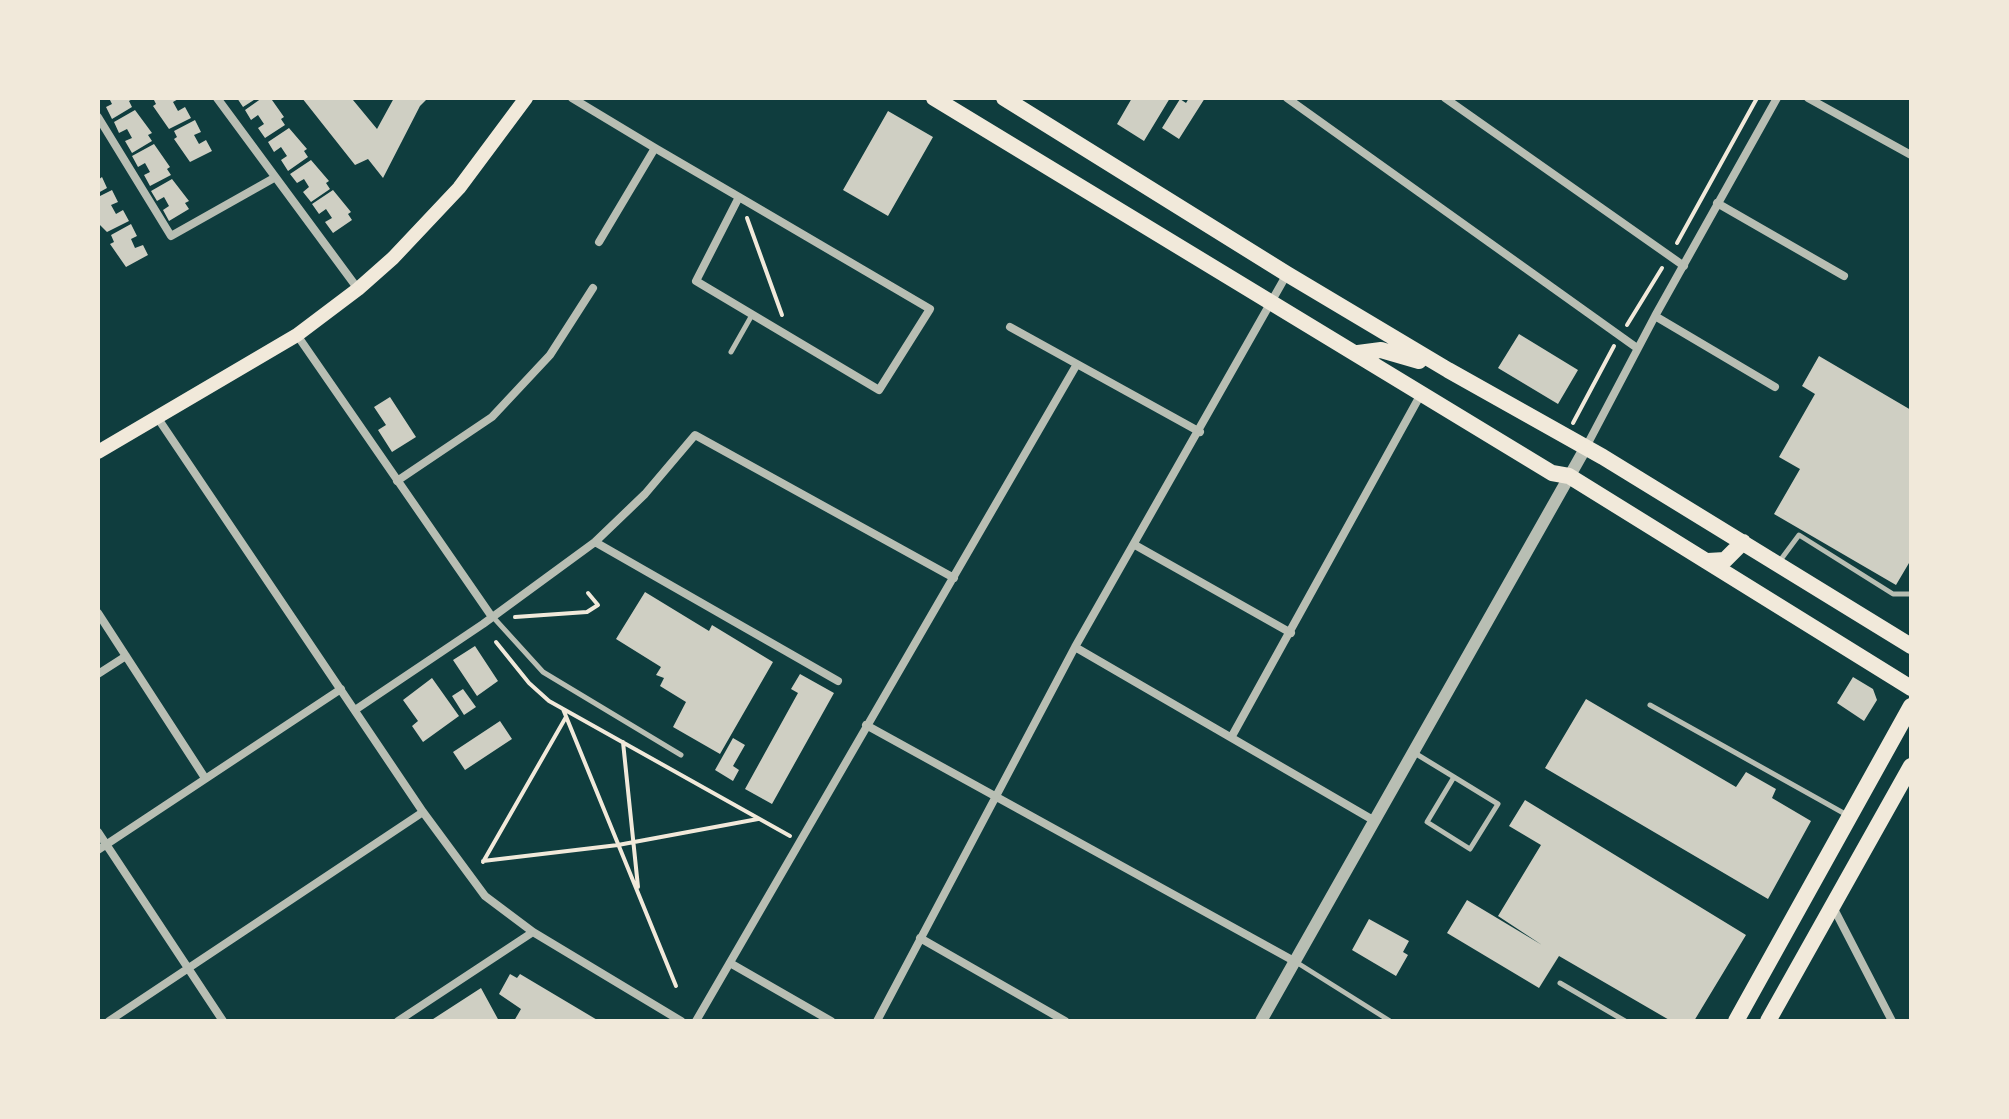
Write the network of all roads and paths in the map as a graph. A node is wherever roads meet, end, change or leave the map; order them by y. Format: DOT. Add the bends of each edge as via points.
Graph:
graph roads {
  1 [pos="217,98"];
  2 [pos="526,98"];
  3 [pos="572,98"];
  4 [pos="934,98"];
  5 [pos="1004,98"];
  6 [pos="1287,98"];
  7 [pos="1445,98"];
  8 [pos="1757,98"];
  9 [pos="1777,98"];
  10 [pos="1808,98"];
  11 [pos="98,117"];
  12 [pos="655,148"];
  13 [pos="1911,155"];
  14 [pos="274,178"];
  15 [pos="739,197"];
  16 [pos="1717,203"];
  17 [pos="599,242"];
  18 [pos="1669,256"];
  19 [pos="1684,266"];
  20 [pos="1287,274"];
  21 [pos="1844,276"];
  22 [pos="593,288"];
  23 [pos="358,289"];
  24 [pos="1271,302"];
  25 [pos="753,315"];
  26 [pos="1655,316"];
  27 [pos="1010,327"];
  28 [pos="297,335"];
  29 [pos="787,335"];
  30 [pos="1620,336"];
  31 [pos="1637,348"];
  32 [pos="731,352"];
  33 [pos="1358,353"];
  34 [pos="1077,364"];
  35 [pos="1448,370"];
  36 [pos="1775,387"];
  37 [pos="1421,394"];
  38 [pos="157,417"];
  39 [pos="1200,432"];
  40 [pos="1568,437"];
  41 [pos="1586,447"];
  42 [pos="98,452"];
  43 [pos="1569,476"];
  44 [pos="397,481"];
  45 [pos="595,542"];
  46 [pos="1743,542"];
  47 [pos="1135,545"];
  48 [pos="1708,561"];
  49 [pos="1779,562"];
  50 [pos="954,578"];
  51 [pos="588,593"];
  52 [pos="1911,594"];
  53 [pos="98,613"];
  54 [pos="504,615"];
  55 [pos="492,617"];
  56 [pos="1291,633"];
  57 [pos="1911,646"];
  58 [pos="1075,647"];
  59 [pos="126,656"];
  60 [pos="98,674"];
  61 [pos="838,681"];
  62 [pos="1911,688"];
  63 [pos="341,689"];
  64 [pos="1650,705"];
  65 [pos="1911,706"];
  66 [pos="562,707"];
  67 [pos="355,710"];
  68 [pos="566,717"];
  69 [pos="866,725"];
  70 [pos="1232,736"];
  71 [pos="623,742"];
  72 [pos="1412,752"];
  73 [pos="681,755"];
  74 [pos="1911,766"];
  75 [pos="1454,777"];
  76 [pos="205,778"];
  77 [pos="995,794"];
  78 [pos="423,812"];
  79 [pos="1848,816"];
  80 [pos="759,819"];
  81 [pos="1373,820"];
  82 [pos="98,832"];
  83 [pos="635,842"];
  84 [pos="618,845"];
  85 [pos="102,847"];
  86 [pos="483,861"];
  87 [pos="472,877"];
  88 [pos="639,890"];
  89 [pos="1832,905"];
  90 [pos="533,932"];
  91 [pos="920,938"];
  92 [pos="1294,961"];
  93 [pos="730,963"];
  94 [pos="188,969"];
  95 [pos="1560,983"];
  96 [pos="676,986"];
  97 [pos="109,1021"];
  98 [pos="223,1021"];
  99 [pos="398,1021"];
  100 [pos="681,1021"];
  101 [pos="696,1021"];
  102 [pos="831,1021"];
  103 [pos="877,1021"];
  104 [pos="1065,1021"];
  105 [pos="1261,1021"];
  106 [pos="1390,1021"];
  107 [pos="1625,1021"];
  108 [pos="1736,1021"];
  109 [pos="1768,1021"];
  110 [pos="1892,1021"];
  1 -- 14 [label="street"];
  2 -- 23 [label="main road" via="459,188"];
  3 -- 12 [label="street"];
  4 -- 24 [label="main road"];
  5 -- 20 [label="main road"];
  6 -- 30 [label="street"];
  7 -- 18 [label="street"];
  8 -- 18 [label="path"];
  9 -- 16 [label="street"];
  10 -- 13 [label="street"];
  11 -- 14 [label="street" via="171,236"];
  12 -- 15 [label="street"];
  12 -- 17 [label="street"];
  14 -- 23 [label="street"];
  15 -- 25 [label="street" via="696,281"];
  15 -- 29 [label="path" via="777,292"];
  15 -- 29 [label="street" via="930,309 879,390"];
  16 -- 19 [label="street"];
  16 -- 21 [label="street"];
  18 -- 19 [label="street"];
  18 -- 30 [label="path"];
  19 -- 26 [label="street"];
  20 -- 24 [label="street"];
  20 -- 35 [label="main road"];
  22 -- 44 [label="street" via="550,355 492,417"];
  23 -- 28 [label="main road"];
  24 -- 33 [label="main road"];
  24 -- 39 [label="street"];
  25 -- 29 [label="street"];
  25 -- 32 [label="lane"];
  26 -- 31 [label="street"];
  26 -- 36 [label="street"];
  27 -- 34 [label="street"];
  28 -- 38 [label="main road"];
  28 -- 44 [label="street"];
  30 -- 31 [label="street"];
  30 -- 40 [label="path"];
  31 -- 41 [label="street"];
  33 -- 35 [label="main road" via="1381,350"];
  33 -- 37 [label="main road"];
  34 -- 39 [label="street"];
  34 -- 50 [label="street"];
  35 -- 40 [label="main road"];
  37 -- 43 [label="main road" via="1552,473"];
  37 -- 56 [label="street"];
  38 -- 42 [label="main road"];
  38 -- 63 [label="street"];
  39 -- 47 [label="street"];
  40 -- 41 [label="main road"];
  41 -- 43 [label="street"];
  41 -- 46 [label="main road"];
  43 -- 48 [label="main road"];
  43 -- 72 [label="street"];
  44 -- 55 [label="street"];
  45 -- 50 [label="street" via="695,435"];
  45 -- 55 [label="street"];
  45 -- 61 [label="street"];
  46 -- 48 [label="main road" via="1725,560"];
  46 -- 49 [label="main road"];
  47 -- 56 [label="street"];
  47 -- 58 [label="street"];
  48 -- 62 [label="main road"];
  49 -- 52 [label="lane" via="1799,535 1893,594"];
  49 -- 57 [label="main road"];
  50 -- 69 [label="street"];
  51 -- 54 [label="path" via="598,605 587,612"];
  53 -- 59 [label="street"];
  55 -- 67 [label="street"];
  55 -- 73 [label="lane" via="543,672"];
  56 -- 70 [label="street"];
  58 -- 70 [label="street"];
  58 -- 77 [label="street"];
  59 -- 60 [label="street"];
  59 -- 76 [label="street"];
  63 -- 67 [label="street"];
  63 -- 76 [label="street"];
  64 -- 79 [label="lane"];
  65 -- 79 [label="main road"];
  66 -- 68 [label="path"];
  67 -- 78 [label="street"];
  68 -- 84 [label="path"];
  68 -- 86 [label="path"];
  69 -- 77 [label="street"];
  69 -- 93 [label="street"];
  70 -- 81 [label="street"];
  71 -- 83 [label="path"];
  72 -- 75 [label="lane"];
  72 -- 81 [label="street"];
  74 -- 89 [label="main road"];
  75 -- 75 [label="lane" via="1498,804 1470,849 1427,822"];
  76 -- 85 [label="street"];
  77 -- 91 [label="street"];
  77 -- 92 [label="street"];
  78 -- 87 [label="street"];
  78 -- 94 [label="street"];
  79 -- 108 [label="main road"];
  80 -- 83 [label="path"];
  81 -- 92 [label="street"];
  82 -- 85 [label="street"];
  83 -- 84 [label="path"];
  83 -- 88 [label="path"];
  84 -- 86 [label="path"];
  84 -- 88 [label="path"];
  85 -- 94 [label="street"];
  86 -- 87 [label="path"];
  87 -- 90 [label="street" via="485,896"];
  88 -- 96 [label="path"];
  89 -- 109 [label="main road"];
  89 -- 110 [label="street"];
  90 -- 99 [label="street"];
  90 -- 100 [label="street"];
  91 -- 103 [label="street"];
  91 -- 104 [label="street"];
  92 -- 105 [label="street"];
  92 -- 106 [label="lane"];
  93 -- 101 [label="street"];
  93 -- 102 [label="street"];
  94 -- 97 [label="street"];
  94 -- 98 [label="street"];
  95 -- 107 [label="lane"];
}
